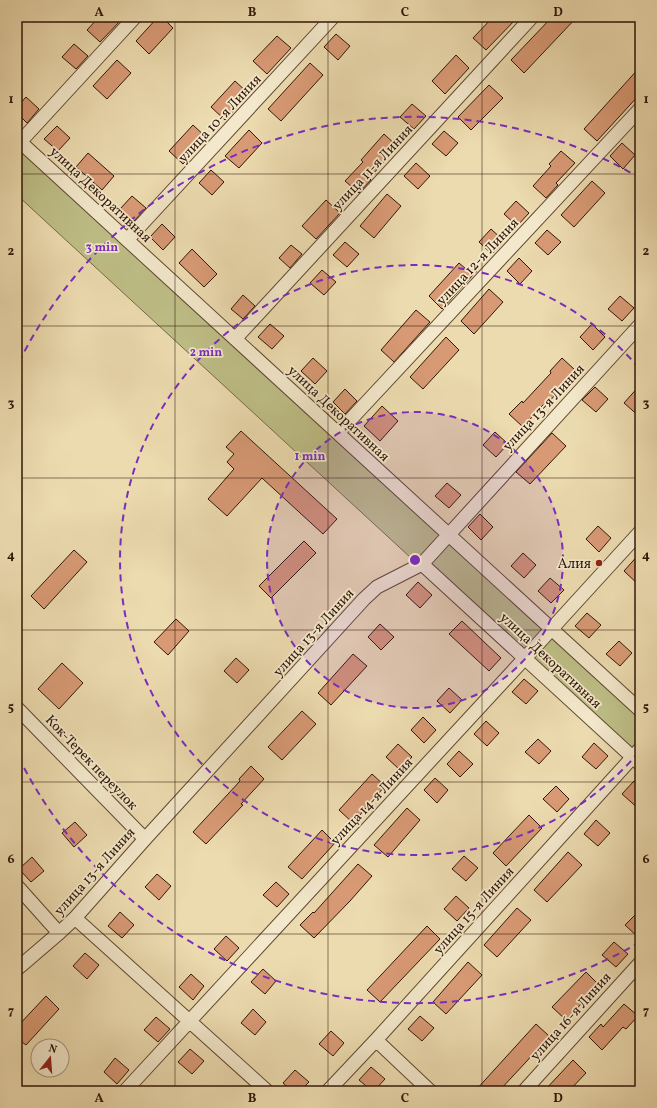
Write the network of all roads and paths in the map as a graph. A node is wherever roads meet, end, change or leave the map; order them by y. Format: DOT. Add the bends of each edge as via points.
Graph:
graph roads {
  1 [pos="135,17"];
  2 [pos="333,17"];
  3 [pos="532,17"];
  4 [pos="640,109"];
  5 [pos="18,140"];
  6 [pos="127,240"];
  7 [pos="640,326"];
  8 [pos="235,339"];
  9 [pos="338,434"];
  10 [pos="640,532"];
  11 [pos="448,534"];
  12 [pos="422,564"];
  13 [pos="551,629"];
  14 [pos="525,658"];
  15 [pos="17,708"];
  16 [pos="640,710"];
  17 [pos="638,757"];
  18 [pos="145,839"];
  19 [pos="17,886"];
  20 [pos="74,918"];
  21 [pos="59,933"];
  22 [pos="640,963"];
  23 [pos="17,969"];
  24 [pos="189,1022"];
  25 [pos="376,1040"];
  26 [pos="125,1091"];
  27 [pos="267,1091"];
  28 [pos="328,1091"];
  29 [pos="430,1091"];
  30 [pos="524,1091"];
  1 -- 5 [label="street"];
  2 -- 6 [label="street, улица 10-я Линия"];
  3 -- 8 [label="street, улица 11-я Линия"];
  4 -- 9 [label="street, улица 12-я Линия"];
  5 -- 6 [label="street, улица Декоративная"];
  6 -- 8 [label="street, улица Декоративная"];
  7 -- 11 [label="street, улица 13-я Линия"];
  8 -- 9 [label="street, улица Декоративная"];
  9 -- 11 [label="street, улица Декоративная"];
  10 -- 13 [label="street, улица 14-я Линия"];
  11 -- 12 [label="street, улица 13-я Линия"];
  11 -- 13 [label="street, улица Декоративная"];
  12 -- 14 [label="street, улица Декоративная"];
  12 -- 18 [label="street, улица 13-я Линия" via="377,586"];
  13 -- 14 [label="street, улица 14-я Линия"];
  13 -- 16 [label="street, улица Декоративная"];
  14 -- 17 [label="street, улица Декоративная"];
  14 -- 24 [label="street, улица 14-я Линия"];
  15 -- 18 [label="street, Кок-Терек переулок"];
  17 -- 25 [label="street, улица 15-я Линия"];
  18 -- 20 [label="street, улица 13-я Линия"];
  19 -- 21 [label="street"];
  20 -- 21 [label="street, улица 13-я Линия"];
  20 -- 24 [label="street"];
  21 -- 23 [label="street, улица 13-я Линия"];
  22 -- 30 [label="street, улица 16-я Линия"];
  24 -- 26 [label="street, улица 14-я Линия"];
  24 -- 27 [label="street"];
  25 -- 28 [label="street, улица 15-я Линия"];
  25 -- 29 [label="street"];
}
